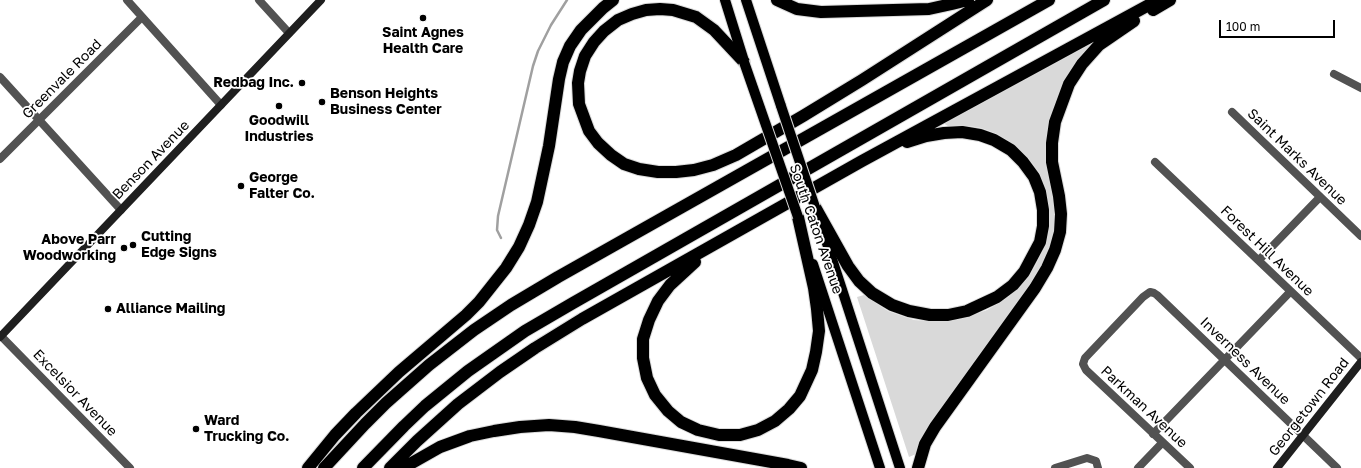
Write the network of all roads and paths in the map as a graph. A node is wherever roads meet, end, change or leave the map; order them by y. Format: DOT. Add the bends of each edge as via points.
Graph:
graph roads {
  1 [pos="127,0"];
  2 [pos="259,0"];
  3 [pos="321,0"];
  4 [pos="613,0"];
  5 [pos="623,0"];
  6 [pos="725,0"];
  7 [pos="746,0"];
  8 [pos="777,0"];
  9 [pos="968,0"];
  10 [pos="987,0"];
  11 [pos="1049,0"];
  12 [pos="1104,0"];
  13 [pos="1158,0"];
  14 [pos="1170,0"];
  15 [pos="603,8"];
  16 [pos="142,16"];
  17 [pos="289,33"];
  18 [pos="744,62"];
  19 [pos="1334,74"];
  20 [pos="0,77"];
  21 [pos="1361,88"];
  22 [pos="221,105"];
  23 [pos="1232,112"];
  24 [pos="39,119"];
  25 [pos="0,159"];
  26 [pos="862,161"];
  27 [pos="1155,162"];
  28 [pos="1320,196"];
  29 [pos="815,207"];
  30 [pos="121,210"];
  31 [pos="798,217"];
  32 [pos="1361,236"];
  33 [pos="728,237"];
  34 [pos="1259,260"];
  35 [pos="1290,292"];
  36 [pos="1,337"];
  37 [pos="1361,358"];
  38 [pos="1225,360"];
  39 [pos="1361,362"];
  40 [pos="1083,364"];
  41 [pos="1154,434"];
  42 [pos="1302,435"];
  43 [pos="1162,443"];
  44 [pos="130,468"];
  45 [pos="308,468"];
  46 [pos="324,468"];
  47 [pos="363,468"];
  48 [pos="390,468"];
  49 [pos="403,468"];
  50 [pos="801,468"];
  51 [pos="880,468"];
  52 [pos="900,468"];
  53 [pos="918,468"];
  54 [pos="1055,468"];
  55 [pos="1098,468"];
  56 [pos="1138,468"];
  57 [pos="1190,468"];
  58 [pos="1277,468"];
  59 [pos="1337,468"];
  1 -- 16 [label="street"];
  2 -- 17 [label="street"];
  3 -- 17 [label="street, Benson Avenue"];
  4 -- 15 [label="highway"];
  5 -- 15 [label="highway"];
  6 -- 18 [label="main road, South Caton Avenue"];
  7 -- 29 [label="main road, South Caton Avenue, bridge"];
  8 -- 9 [label="highway" via="797,8 822,12 929,9"];
  10 -- 18 [label="highway" via="803,116 736,155 713,165 676,172 658,172 624,164 598,143 589,131 579,104 580,71 585,56 594,42 618,20 639,12 673,10 696,17 714,30"];
  11 -- 46 [label="highway" via="511,305 452,346 413,379 365,424"];
  12 -- 47 [label="highway" via="525,331 446,388"];
  13 -- 26 [label="highway"];
  14 -- 53 [label="highway" via="1122,28 1099,45 1069,84 1055,122 1052,143 1052,162 1061,214 1055,250 1035,288 935,427 925,444"];
  15 -- 45 [label="highway" via="580,30 563,62 537,202 519,247 506,268 479,302 377,392 335,435"];
  16 -- 22 [label="street"];
  16 -- 24 [label="street, Greenvale Road"];
  17 -- 22 [label="street, Benson Avenue"];
  18 -- 31 [label="main road, South Caton Avenue, bridge"];
  19 -- 21 [label="street"];
  20 -- 24 [label="street"];
  22 -- 30 [label="street, Benson Avenue"];
  23 -- 28 [label="street, Saint Marks Avenue"];
  24 -- 25 [label="street, Greenvale Road"];
  24 -- 30 [label="street"];
  26 -- 29 [label="highway" via="907,142 944,133 980,135 1011,150 1034,177 1043,210 1040,242 1024,272 1013,285 997,297 966,311 948,314 909,311 892,305 872,293 859,281"];
  26 -- 33 [label="highway"];
  27 -- 34 [label="street, Forest Hill Avenue"];
  28 -- 32 [label="street, Saint Marks Avenue"];
  28 -- 34 [label="street"];
  29 -- 52 [label="main road, South Caton Avenue"];
  30 -- 36 [label="street, Benson Avenue"];
  31 -- 33 [label="highway" via="814,288 819,331 812,370 800,396 789,409 775,421 758,430 740,435 719,435 698,430 668,411 655,395 647,378 643,358 643,339 658,301 687,268"];
  31 -- 51 [label="main road, South Caton Avenue"];
  33 -- 48 [label="highway" via="535,348 458,404"];
  34 -- 35 [label="street, Forest Hill Avenue"];
  35 -- 37 [label="street, Forest Hill Avenue"];
  35 -- 38 [label="street"];
  36 -- 44 [label="street, Excelsior Avenue"];
  38 -- 40 [label="street, Inverness Avenue" via="1157,295 1150,292 1085,358"];
  38 -- 41 [label="street"];
  38 -- 42 [label="street, Inverness Avenue"];
  39 -- 42 [label="street, Georgetown Road"];
  40 -- 41 [label="street, Parkman Avenue" via="1086,370"];
  41 -- 43 [label="street, Parkman Avenue"];
  42 -- 58 [label="street, Georgetown Road"];
  42 -- 59 [label="street, Inverness Avenue"];
  43 -- 56 [label="street"];
  43 -- 57 [label="street, Parkman Avenue"];
  49 -- 50 [label="highway" via="440,447 470,436 520,427 549,425 599,431"];
  54 -- 55 [label="street" via="1087,458 1096,461"];
}
